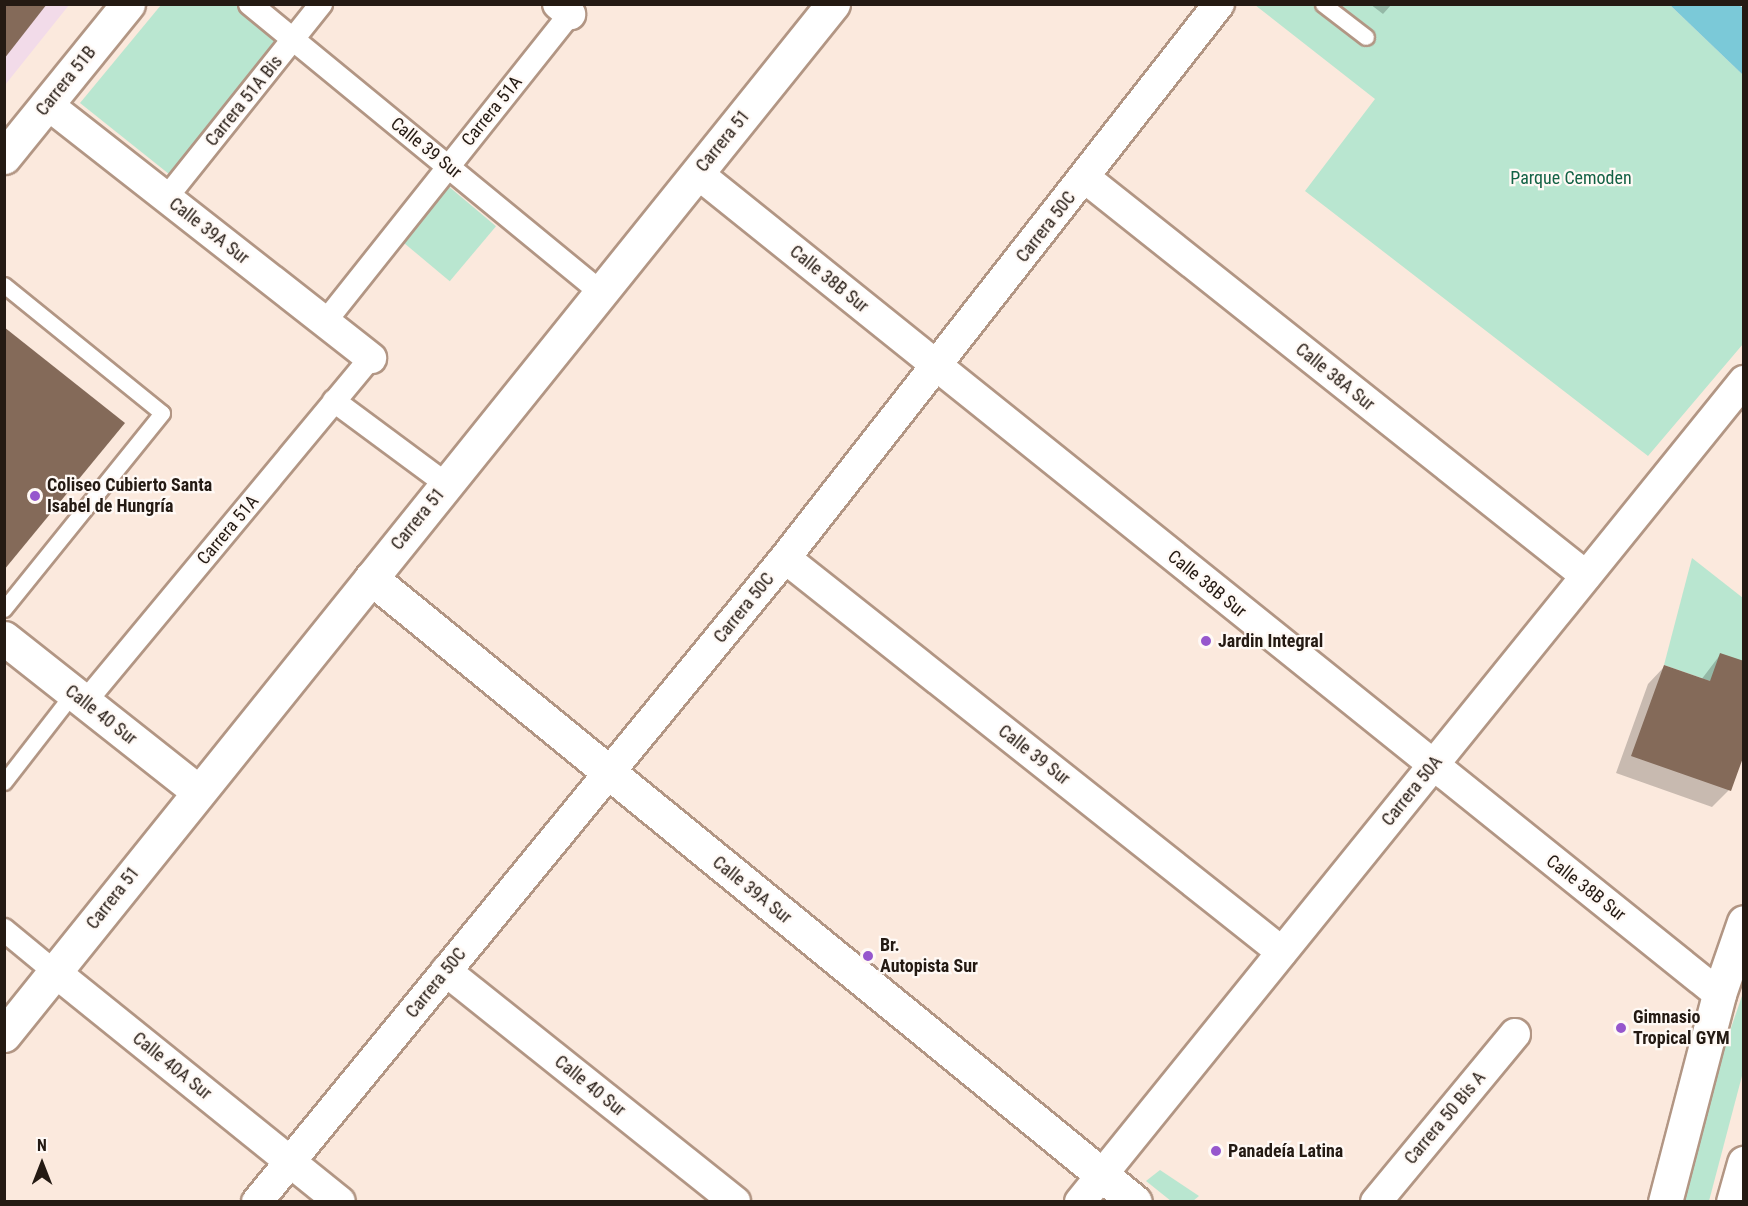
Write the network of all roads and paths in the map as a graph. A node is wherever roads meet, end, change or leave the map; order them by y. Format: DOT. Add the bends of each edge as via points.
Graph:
graph roads {
  1 [pos="129,4"];
  2 [pos="250,4"];
  3 [pos="321,4"];
  4 [pos="833,4"];
  5 [pos="1219,4"];
  6 [pos="1323,4"];
  7 [pos="564,9"];
  8 [pos="1366,38"];
  9 [pos="293,39"];
  10 [pos="47,104"];
  11 [pos="4,157"];
  12 [pos="448,166"];
  13 [pos="697,173"];
  14 [pos="1084,177"];
  15 [pos="167,197"];
  16 [pos="4,285"];
  17 [pos="602,292"];
  18 [pos="325,322"];
  19 [pos="370,358"];
  20 [pos="938,366"];
  21 [pos="1743,381"];
  22 [pos="334,401"];
  23 [pos="446,484"];
  24 [pos="785,558"];
  25 [pos="1586,576"];
  26 [pos="370,578"];
  27 [pos="4,609"];
  28 [pos="4,638"];
  29 [pos="79,698"];
  30 [pos="1432,766"];
  31 [pos="608,773"];
  32 [pos="4,782"];
  33 [pos="198,791"];
  34 [pos="1743,922"];
  35 [pos="4,930"];
  36 [pos="1282,952"];
  37 [pos="446,971"];
  38 [pos="55,972"];
  39 [pos="1719,993"];
  40 [pos="1515,1034"];
  41 [pos="4,1035"];
  42 [pos="290,1161"];
  43 [pos="1743,1163"];
  44 [pos="1102,1175"];
  45 [pos="257,1202"];
  46 [pos="340,1202"];
  47 [pos="735,1202"];
  48 [pos="1080,1202"];
  49 [pos="1135,1202"];
  50 [pos="1376,1202"];
  51 [pos="1665,1202"];
  52 [pos="1734,1202"];
  1 -- 10 [label="street, Carrera 51B"];
  2 -- 9 [label="street, Calle 39 Sur"];
  3 -- 9 [label="street, Carrera 51A Bis"];
  4 -- 13 [label="street, Carrera 51"];
  5 -- 14 [label="street, Carrera 50C"];
  6 -- 8 [label="lane"];
  7 -- 12 [label="street, Carrera 51A"];
  9 -- 12 [label="street, Calle 39 Sur"];
  9 -- 15 [label="street, Carrera 51A Bis"];
  10 -- 11 [label="street, Carrera 51B"];
  10 -- 15 [label="street, Calle 39A Sur"];
  12 -- 17 [label="street, Calle 39 Sur"];
  12 -- 18 [label="street, Carrera 51A"];
  13 -- 17 [label="street, Carrera 51"];
  13 -- 20 [label="street, Calle 38B Sur"];
  14 -- 20 [label="street, Carrera 50C"];
  14 -- 25 [label="street, Calle 38A Sur"];
  15 -- 18 [label="street, Calle 39A Sur"];
  16 -- 27 [label="lane" via="162,413"];
  17 -- 23 [label="street, Carrera 51"];
  18 -- 19 [label="street, Calle 39A Sur"];
  19 -- 22 [label="street, Carrera 51A"];
  20 -- 24 [label="street, Carrera 50C"];
  20 -- 30 [label="street, Calle 38B Sur"];
  21 -- 25 [label="street, Carrera 50A"];
  22 -- 23 [label="street"];
  22 -- 29 [label="street, Carrera 51A"];
  23 -- 26 [label="street, Carrera 51"];
  24 -- 31 [label="street, Carrera 50C"];
  24 -- 36 [label="street, Calle 39 Sur"];
  25 -- 30 [label="street, Carrera 50A"];
  26 -- 31 [label="street, Calle 39A Sur"];
  26 -- 33 [label="street, Carrera 51"];
  28 -- 29 [label="street, Calle 40 Sur"];
  29 -- 32 [label="lane"];
  29 -- 33 [label="street, Calle 40 Sur"];
  30 -- 36 [label="street, Carrera 50A"];
  30 -- 39 [label="street, Calle 38B Sur"];
  31 -- 37 [label="street, Carrera 50C"];
  31 -- 44 [label="street, Calle 39A Sur"];
  33 -- 38 [label="street, Carrera 51"];
  34 -- 39 [label="street"];
  35 -- 38 [label="street, Calle 40A Sur"];
  36 -- 44 [label="street, Carrera 50A"];
  37 -- 42 [label="street, Carrera 50C"];
  37 -- 47 [label="street, Calle 40 Sur"];
  38 -- 41 [label="street, Carrera 51"];
  38 -- 42 [label="street, Calle 40A Sur"];
  39 -- 51 [label="street"];
  40 -- 50 [label="street, Carrera 50 Bis A"];
  42 -- 45 [label="street, Carrera 50C"];
  42 -- 46 [label="street, Calle 40A Sur"];
  43 -- 52 [label="street"];
  44 -- 48 [label="street, Carrera 50A"];
  44 -- 49 [label="street, Calle 39A Sur"];
}
